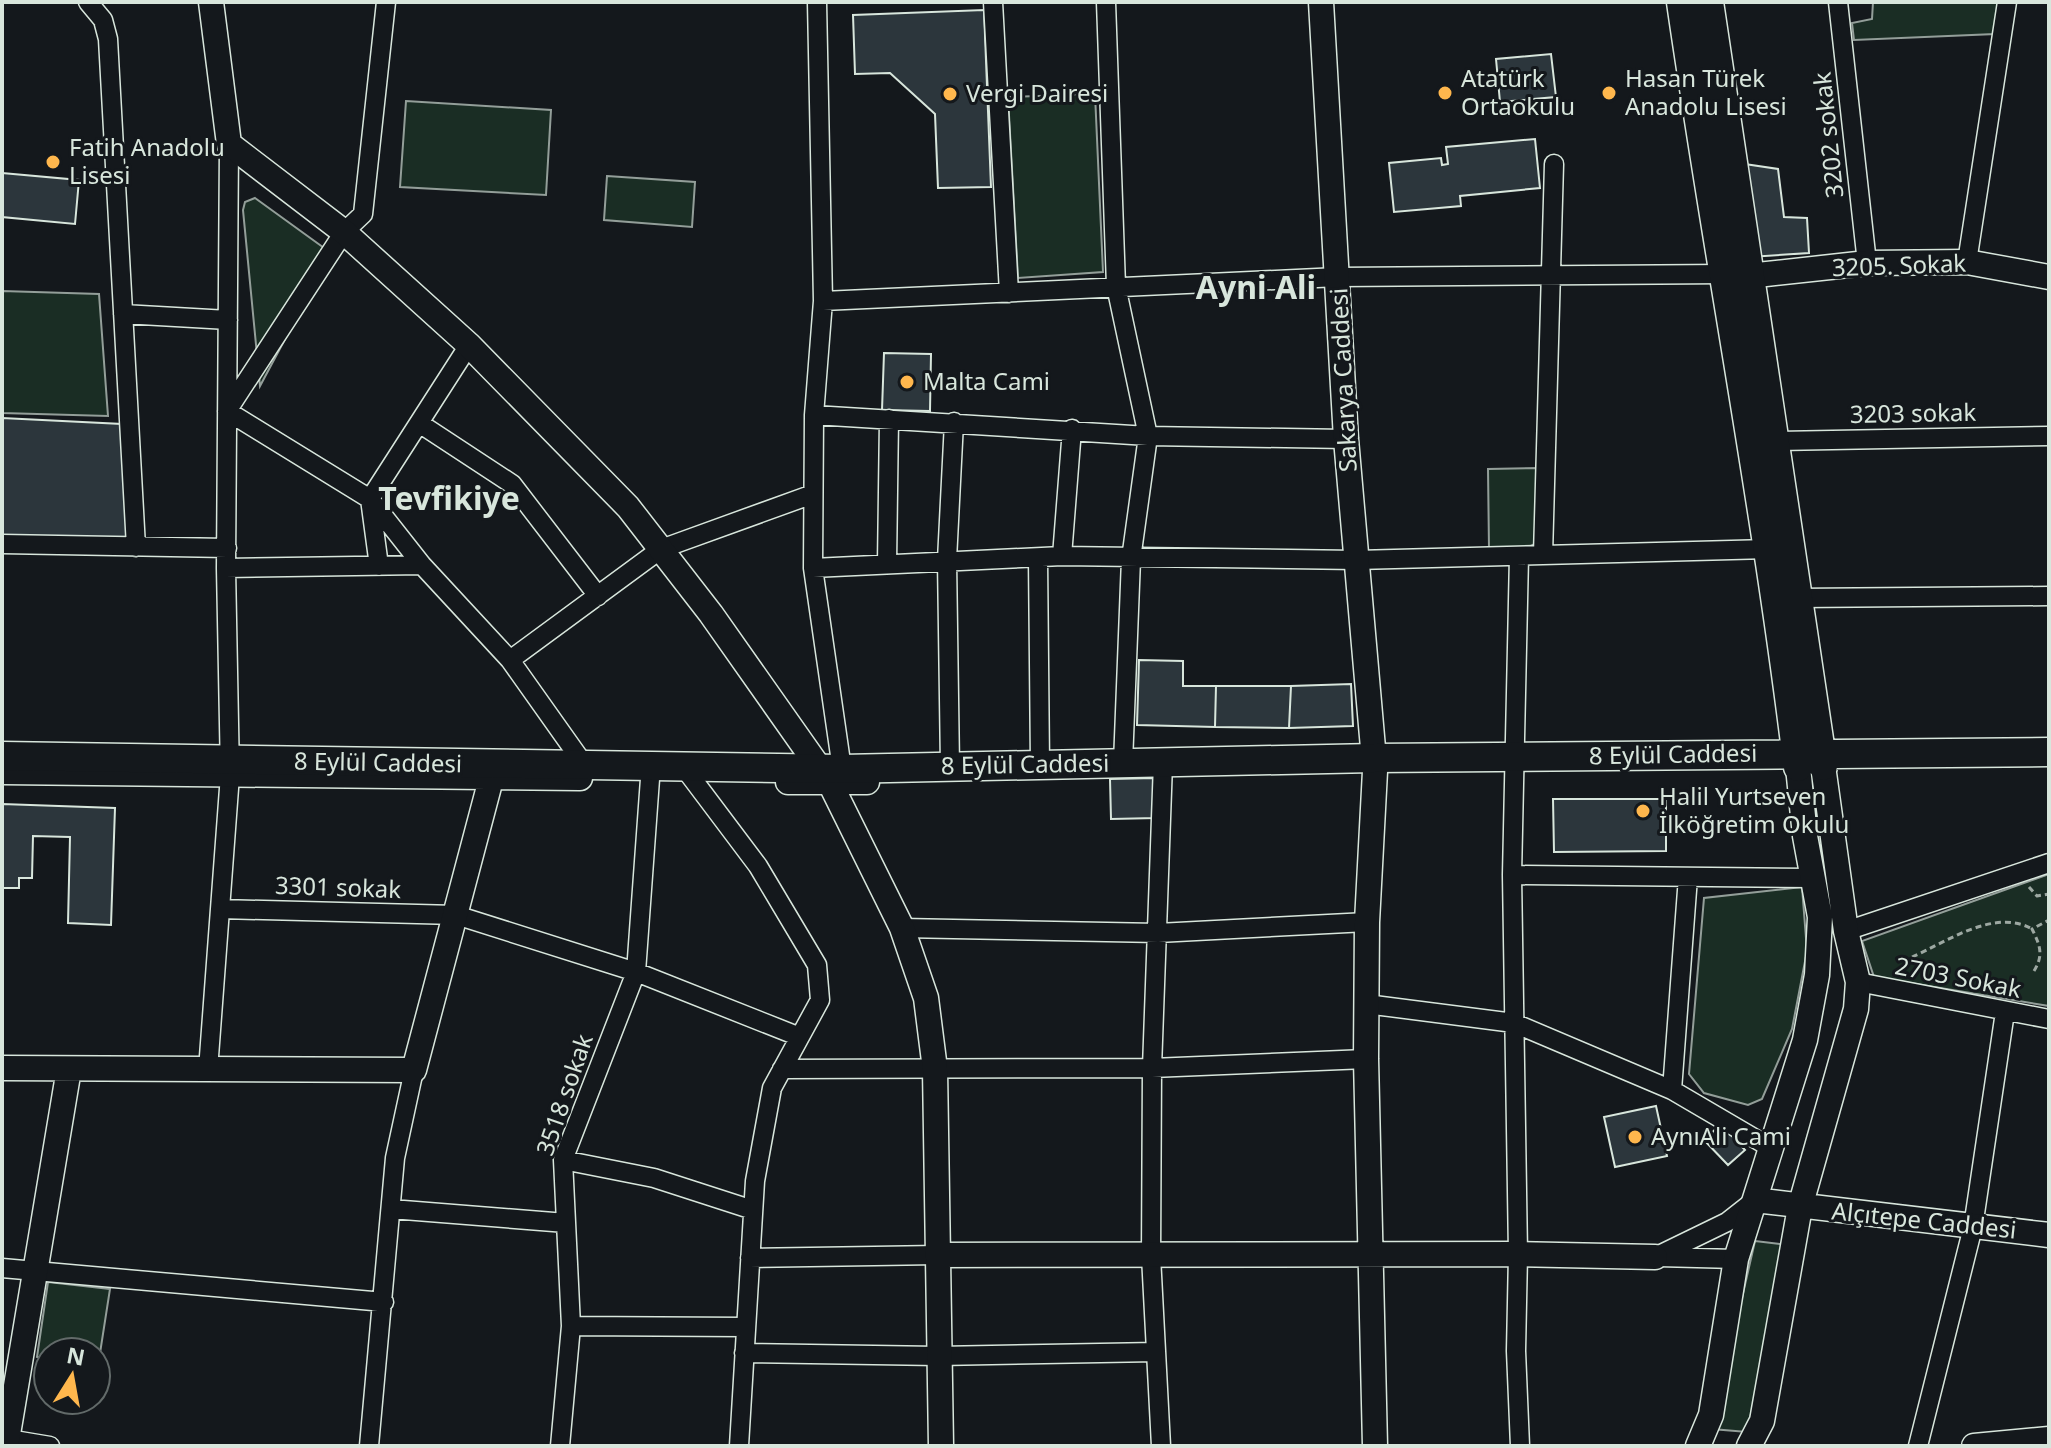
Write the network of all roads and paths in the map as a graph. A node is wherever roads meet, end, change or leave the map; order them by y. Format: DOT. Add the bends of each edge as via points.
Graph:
graph roads {
  1 [pos="88,2"];
  2 [pos="211,2"];
  3 [pos="386,2"];
  4 [pos="817,2"];
  5 [pos="993,2"];
  6 [pos="1106,2"];
  7 [pos="1321,2"];
  8 [pos="1681,2"];
  9 [pos="1709,2"];
  10 [pos="1838,2"];
  11 [pos="2007,2"];
  12 [pos="229,144"];
  13 [pos="1554,164"];
  14 [pos="344,232"];
  15 [pos="1967,262"];
  16 [pos="1867,263"];
  17 [pos="1737,275"];
  18 [pos="1338,277"];
  19 [pos="1548,277"];
  20 [pos="2049,277"];
  21 [pos="1116,286"];
  22 [pos="1009,293"];
  23 [pos="823,301"];
  24 [pos="123,314"];
  25 [pos="228,320"];
  26 [pos="469,345"];
  27 [pos="227,411"];
  28 [pos="814,415"];
  29 [pos="889,419"];
  30 [pos="954,422"];
  31 [pos="419,423"];
  32 [pos="1072,429"];
  33 [pos="1148,436"];
  34 [pos="2049,436"];
  35 [pos="1346,439"];
  36 [pos="1777,441"];
  37 [pos="813,494"];
  38 [pos="370,499"];
  39 [pos="2,544"];
  40 [pos="136,547"];
  41 [pos="227,548"];
  42 [pos="661,549"];
  43 [pos="1769,549"];
  44 [pos="1543,555"];
  45 [pos="1062,556"];
  46 [pos="1519,556"];
  47 [pos="1038,558"];
  48 [pos="1131,559"];
  49 [pos="947,560"];
  50 [pos="1357,560"];
  51 [pos="887,564"];
  52 [pos="422,565"];
  53 [pos="379,566"];
  54 [pos="226,568"];
  55 [pos="813,568"];
  56 [pos="598,596"];
  57 [pos="2049,596"];
  58 [pos="1797,598"];
  59 [pos="510,660"];
  60 [pos="2049,752"];
  61 [pos="2,756"];
  62 [pos="1810,760"];
  63 [pos="1123,763"];
  64 [pos="1514,763"];
  65 [pos="2049,764"];
  66 [pos="1040,765"];
  67 [pos="1375,765"];
  68 [pos="950,767"];
  69 [pos="230,768"];
  70 [pos="1163,769"];
  71 [pos="493,771"];
  72 [pos="588,771"];
  73 [pos="2,772"];
  74 [pos="650,772"];
  75 [pos="686,772"];
  76 [pos="831,774"];
  77 [pos="2049,863"];
  78 [pos="1512,875"];
  79 [pos="1688,877"];
  80 [pos="1813,878"];
  81 [pos="220,909"];
  82 [pos="456,915"];
  83 [pos="2049,920"];
  84 [pos="1367,922"];
  85 [pos="902,928"];
  86 [pos="2032,929"];
  87 [pos="1846,931"];
  88 [pos="1158,933"];
  89 [pos="1912,957"];
  90 [pos="2034,971"];
  91 [pos="636,972"];
  92 [pos="1817,975"];
  93 [pos="1858,982"];
  94 [pos="1366,1004"];
  95 [pos="2005,1012"];
  96 [pos="2049,1019"];
  97 [pos="1514,1023"];
  98 [pos="800,1037"];
  99 [pos="1366,1059"];
  100 [pos="2,1068"];
  101 [pos="1152,1068"];
  102 [pos="69,1069"];
  103 [pos="782,1069"];
  104 [pos="935,1069"];
  105 [pos="208,1070"];
  106 [pos="414,1070"];
  107 [pos="1672,1090"];
  108 [pos="1771,1148"];
  109 [pos="563,1160"];
  110 [pos="1755,1200"];
  111 [pos="1800,1207"];
  112 [pos="391,1209"];
  113 [pos="753,1210"];
  114 [pos="566,1223"];
  115 [pos="1973,1227"];
  116 [pos="2049,1235"];
  117 [pos="1518,1254"];
  118 [pos="938,1255"];
  119 [pos="1368,1255"];
  120 [pos="1151,1256"];
  121 [pos="1655,1257"];
  122 [pos="750,1258"];
  123 [pos="1736,1259"];
  124 [pos="2,1268"];
  125 [pos="35,1272"];
  126 [pos="384,1302"];
  127 [pos="571,1326"];
  128 [pos="746,1327"];
  129 [pos="1156,1352"];
  130 [pos="744,1353"];
  131 [pos="938,1356"];
  132 [pos="2049,1439"];
  133 [pos="7,1442"];
  134 [pos="50,1446"];
  135 [pos="369,1446"];
  136 [pos="560,1446"];
  137 [pos="739,1446"];
  138 [pos="941,1446"];
  139 [pos="1161,1446"];
  140 [pos="1375,1446"];
  141 [pos="1520,1446"];
  142 [pos="1698,1446"];
  143 [pos="1749,1446"];
  144 [pos="1918,1446"];
  145 [pos="1974,1446"];
  1 -- 24 [label="street" via="103,20 108,39"];
  2 -- 12 [label="street"];
  3 -- 14 [label="street" via="363,214"];
  4 -- 23 [label="street"];
  5 -- 22 [label="street"];
  6 -- 21 [label="street"];
  7 -- 18 [label="street, Sakarya Caddesi"];
  8 -- 17 [label="main road" via="1713,224"];
  9 -- 17 [label="main road"];
  10 -- 16 [label="street, 3202 sokak"];
  11 -- 15 [label="street"];
  12 -- 14 [label="street"];
  12 -- 25 [label="street"];
  13 -- 19 [label="street"];
  14 -- 26 [label="street"];
  14 -- 27 [label="street"];
  15 -- 16 [label="street, 3205. Sokak"];
  15 -- 20 [label="street, 3205. Sokak"];
  16 -- 17 [label="street, 3205. Sokak"];
  17 -- 19 [label="street"];
  17 -- 36 [label="main road"];
  17 -- 43 [label="main road"];
  18 -- 19 [label="street"];
  18 -- 21 [label="street"];
  18 -- 35 [label="street, Sakarya Caddesi"];
  19 -- 44 [label="street"];
  21 -- 22 [label="street"];
  21 -- 33 [label="street"];
  22 -- 23 [label="street"];
  23 -- 28 [label="street"];
  24 -- 25 [label="street"];
  24 -- 40 [label="street"];
  25 -- 27 [label="street"];
  26 -- 31 [label="street"];
  26 -- 42 [label="street" via="628,507"];
  27 -- 38 [label="street"];
  27 -- 41 [label="street"];
  28 -- 29 [label="street"];
  28 -- 37 [label="street"];
  29 -- 30 [label="street"];
  29 -- 51 [label="street"];
  30 -- 32 [label="street"];
  30 -- 49 [label="street"];
  31 -- 38 [label="street"];
  31 -- 56 [label="street" via="512,484"];
  32 -- 33 [label="street"];
  32 -- 45 [label="street"];
  33 -- 35 [label="street"];
  33 -- 48 [label="street"];
  34 -- 36 [label="street, 3203 sokak"];
  35 -- 50 [label="street, Sakarya Caddesi"];
  36 -- 58 [label="main road"];
  37 -- 42 [label="street"];
  37 -- 55 [label="street"];
  38 -- 52 [label="street"];
  38 -- 53 [label="street"];
  39 -- 40 [label="street"];
  40 -- 41 [label="street"];
  41 -- 54 [label="street"];
  42 -- 56 [label="street"];
  42 -- 76 [label="street"];
  43 -- 44 [label="street"];
  43 -- 62 [label="main road"];
  44 -- 46 [label="street"];
  45 -- 47 [label="street"];
  45 -- 48 [label="street"];
  46 -- 50 [label="street"];
  46 -- 64 [label="street"];
  47 -- 49 [label="street"];
  47 -- 66 [label="street"];
  48 -- 50 [label="street"];
  48 -- 63 [label="street"];
  49 -- 51 [label="street"];
  49 -- 68 [label="street"];
  50 -- 67 [label="street, Sakarya Caddesi"];
  51 -- 55 [label="street"];
  52 -- 53 [label="street"];
  52 -- 59 [label="street"];
  53 -- 54 [label="street"];
  54 -- 69 [label="street"];
  55 -- 76 [label="street"];
  56 -- 59 [label="street"];
  57 -- 58 [label="street"];
  58 -- 62 [label="main road"];
  59 -- 72 [label="street"];
  60 -- 62 [label="main road, 8 Eylül Caddesi"];
  61 -- 69 [label="main road, 8 Eylül Caddesi"];
  62 -- 64 [label="main road, 8 Eylül Caddesi"];
  62 -- 65 [label="street"];
  62 -- 80 [label="street"];
  62 -- 87 [label="street"];
  63 -- 66 [label="main road, 8 Eylül Caddesi"];
  63 -- 70 [label="main road, 8 Eylül Caddesi"];
  64 -- 67 [label="main road, 8 Eylül Caddesi"];
  64 -- 78 [label="street"];
  66 -- 68 [label="main road, 8 Eylül Caddesi"];
  67 -- 70 [label="main road, 8 Eylül Caddesi"];
  67 -- 84 [label="street, Sakarya Caddesi"];
  68 -- 76 [label="main road, 8 Eylül Caddesi"];
  69 -- 71 [label="main road, 8 Eylül Caddesi"];
  69 -- 73 [label="street"];
  69 -- 81 [label="street"];
  70 -- 76 [label="street"];
  70 -- 88 [label="street"];
  71 -- 72 [label="main road, 8 Eylül Caddesi"];
  71 -- 82 [label="street"];
  72 -- 74 [label="main road, 8 Eylül Caddesi"];
  74 -- 75 [label="main road, 8 Eylül Caddesi"];
  74 -- 91 [label="street, 3518 sokak"];
  75 -- 76 [label="main road, 8 Eylül Caddesi"];
  75 -- 98 [label="street" via="758,866 817,965 820,1000"];
  76 -- 85 [label="street"];
  77 -- 87 [label="street"];
  78 -- 79 [label="street"];
  78 -- 97 [label="street"];
  79 -- 80 [label="street"];
  79 -- 107 [label="street"];
  80 -- 92 [label="street" via="1820,917"];
  81 -- 82 [label="street, 3301 sokak"];
  81 -- 105 [label="street"];
  82 -- 91 [label="street, 3301 sokak"];
  82 -- 106 [label="street"];
  83 -- 86 [label="path"];
  84 -- 88 [label="street"];
  84 -- 94 [label="street, Sakarya Caddesi"];
  85 -- 88 [label="street"];
  85 -- 104 [label="street" via="926,998"];
  86 -- 89 [label="path" via="2017,920 1988,923"];
  86 -- 90 [label="path" via="2041,947"];
  87 -- 93 [label="street"];
  88 -- 101 [label="street"];
  91 -- 98 [label="street, 3301 sokak"];
  91 -- 109 [label="street, 3518 sokak"];
  92 -- 93 [label="street"];
  92 -- 108 [label="street" via="1805,1040"];
  93 -- 95 [label="street, 2703 Sokak"];
  93 -- 111 [label="street" via="1856,1009"];
  94 -- 97 [label="street"];
  94 -- 99 [label="street, Sakarya Caddesi"];
  95 -- 96 [label="street, 2703 Sokak"];
  95 -- 115 [label="street"];
  97 -- 107 [label="street"];
  97 -- 117 [label="street"];
  98 -- 103 [label="street"];
  99 -- 101 [label="street"];
  99 -- 119 [label="street, Sakarya Caddesi"];
  100 -- 102 [label="street"];
  101 -- 104 [label="street"];
  101 -- 120 [label="street"];
  102 -- 105 [label="street"];
  102 -- 125 [label="street"];
  103 -- 104 [label="street"];
  103 -- 113 [label="street" via="772,1088"];
  104 -- 118 [label="street"];
  105 -- 106 [label="street"];
  106 -- 112 [label="street" via="395,1158"];
  107 -- 108 [label="street"];
  108 -- 110 [label="street"];
  109 -- 113 [label="street" via="654,1178"];
  109 -- 114 [label="street, 3518 sokak"];
  110 -- 111 [label="street, Alçıtepe Caddesi"];
  110 -- 121 [label="street" via="1727,1222"];
  110 -- 123 [label="street"];
  111 -- 115 [label="street, Alçıtepe Caddesi"];
  111 -- 143 [label="street" via="1762,1421"];
  112 -- 114 [label="street"];
  112 -- 126 [label="street"];
  113 -- 122 [label="street"];
  114 -- 127 [label="street, 3518 sokak"];
  115 -- 116 [label="street, Alçıtepe Caddesi"];
  115 -- 144 [label="street"];
  117 -- 119 [label="street"];
  117 -- 121 [label="street"];
  117 -- 141 [label="street"];
  118 -- 120 [label="street"];
  118 -- 122 [label="street"];
  118 -- 131 [label="street"];
  119 -- 120 [label="street"];
  119 -- 140 [label="street, Sakarya Caddesi"];
  120 -- 129 [label="street"];
  121 -- 123 [label="street"];
  122 -- 128 [label="street"];
  123 -- 142 [label="street" via="1711,1415"];
  124 -- 125 [label="street"];
  125 -- 126 [label="street"];
  125 -- 133 [label="street"];
  126 -- 135 [label="street"];
  127 -- 128 [label="street"];
  127 -- 136 [label="street, 3518 sokak"];
  128 -- 130 [label="street"];
  129 -- 131 [label="street"];
  129 -- 139 [label="street"];
  130 -- 131 [label="street"];
  130 -- 137 [label="street"];
  131 -- 138 [label="street"];
  132 -- 145 [label="street"];
  133 -- 134 [label="street"];
}
